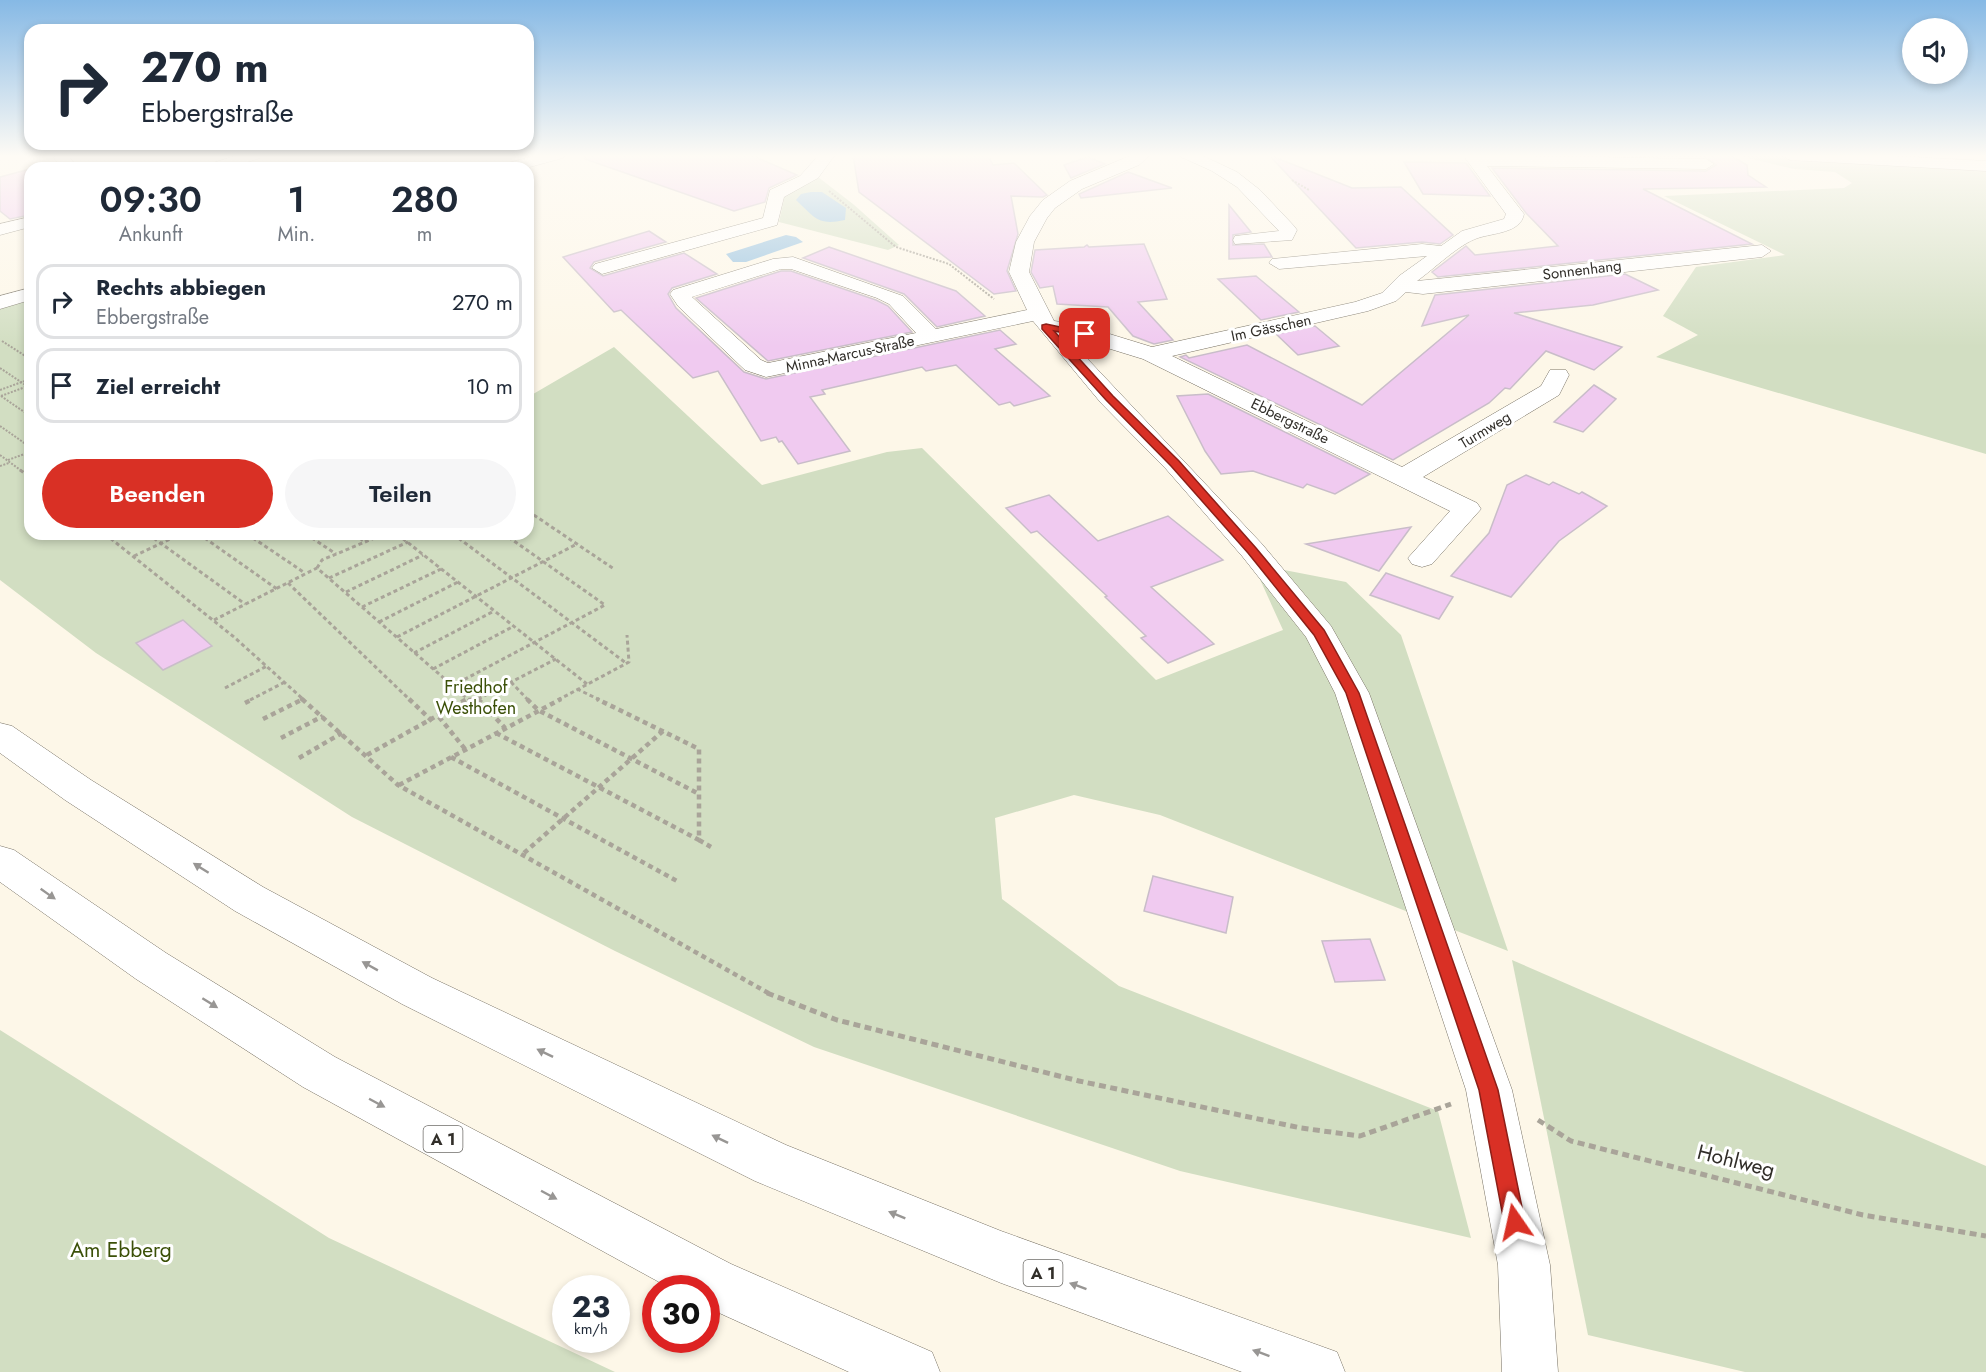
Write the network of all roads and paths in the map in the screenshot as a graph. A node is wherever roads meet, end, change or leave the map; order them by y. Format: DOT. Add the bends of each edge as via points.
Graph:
graph roads {
  1 [pos="771,219"];
  2 [pos="864,219"];
  3 [pos="1037,219"];
  4 [pos="1278,219"];
  5 [pos="1514,219"];
  6 [pos="24,224"];
  7 [pos="0,230"];
  8 [pos="1242,240"];
  9 [pos="1762,251"];
  10 [pos="1443,252"];
  11 [pos="1279,263"];
  12 [pos="602,268"];
  13 [pos="1395,291"];
  14 [pos="1443,294"];
  15 [pos="24,296"];
  16 [pos="0,303"];
  17 [pos="1034,320"];
  18 [pos="932,337"];
  19 [pos="2,341"];
  20 [pos="1151,354"];
  21 [pos="24,355"];
  22 [pos="0,368"];
  23 [pos="1558,375"];
  24 [pos="22,382"];
  25 [pos="24,389"];
  26 [pos="0,390"];
  27 [pos="0,396"];
  28 [pos="24,412"];
  29 [pos="0,426"];
  30 [pos="24,443"];
  31 [pos="0,455"];
  32 [pos="24,455"];
  33 [pos="9,462"];
  34 [pos="0,466"];
  35 [pos="24,473"];
  36 [pos="1404,477"];
  37 [pos="534,515"];
  38 [pos="113,540"];
  39 [pos="157,540"];
  40 [pos="168,540"];
  41 [pos="208,540"];
  42 [pos="256,540"];
  43 [pos="315,540"];
  44 [pos="363,540"];
  45 [pos="370,540"];
  46 [pos="405,540"];
  47 [pos="461,540"];
  48 [pos="512,540"];
  49 [pos="366,542"];
  50 [pos="408,542"];
  51 [pos="161,543"];
  52 [pos="577,544"];
  53 [pos="337,554"];
  54 [pos="424,555"];
  55 [pos="134,556"];
  56 [pos="1422,558"];
  57 [pos="542,562"];
  58 [pos="317,568"];
  59 [pos="441,568"];
  60 [pos="614,568"];
  61 [pos="306,574"];
  62 [pos="329,578"];
  63 [pos="511,578"];
  64 [pos="458,582"];
  65 [pos="288,583"];
  66 [pos="276,589"];
  67 [pos="346,592"];
  68 [pos="476,596"];
  69 [pos="245,604"];
  70 [pos="362,607"];
  71 [pos="495,611"];
  72 [pos="214,620"];
  73 [pos="379,622"];
  74 [pos="572,622"];
  75 [pos="514,626"];
  76 [pos="627,635"];
  77 [pos="396,637"];
  78 [pos="535,642"];
  79 [pos="414,653"];
  80 [pos="556,659"];
  81 [pos="626,663"];
  82 [pos="267,666"];
  83 [pos="433,669"];
  84 [pos="285,681"];
  85 [pos="511,682"];
  86 [pos="588,684"];
  87 [pos="452,686"];
  88 [pos="225,688"];
  89 [pos="577,689"];
  90 [pos="304,698"];
  91 [pos="478,699"];
  92 [pos="469,700"];
  93 [pos="245,703"];
  94 [pos="538,710"];
  95 [pos="323,716"];
  96 [pos="439,717"];
  97 [pos="263,719"];
  98 [pos="432,721"];
  99 [pos="505,728"];
  100 [pos="663,731"];
  101 [pos="342,733"];
  102 [pos="496,733"];
  103 [pos="0,735"];
  104 [pos="281,738"];
  105 [pos="465,749"];
  106 [pos="367,755"];
  107 [pos="451,757"];
  108 [pos="299,758"];
  109 [pos="631,759"];
  110 [pos="398,785"];
  111 [pos="598,788"];
  112 [pos="699,794"];
  113 [pos="563,818"];
  114 [pos="699,840"];
  115 [pos="711,847"];
  116 [pos="524,853"];
  117 [pos="0,861"];
  118 [pos="677,881"];
  119 [pos="1489,1090"];
  120 [pos="1986,1236"];
  121 [pos="912,1372"];
  122 [pos="1317,1372"];
  123 [pos="1530,1372"];
  1 -- 12 [label="main road"];
  2 -- 17 [label="path" via="896,247 949,264"];
  3 -- 17 [label="main road" via="1024,243 1020,273"];
  4 -- 8 [label="main road" via="1288,230 1286,236"];
  5 -- 10 [label="main road, Im Gässchen" via="1468,235"];
  6 -- 7 [label="main road"];
  9 -- 13 [label="main road, Sonnenhang"];
  10 -- 11 [label="main road" via="1422,250"];
  10 -- 13 [label="main road, Im Gässchen"];
  13 -- 14 [label="main road, Im Gässchen"];
  13 -- 20 [label="main road, Im Gässchen" via="1361,307"];
  15 -- 16 [label="main road"];
  17 -- 18 [label="main road, Minna-Marcus-Straße"];
  17 -- 20 [label="main road, Ebbergstraße"];
  17 -- 119 [label="main road" via="1175,464 1320,633 1352,693"];
  18 -- 18 [label="main road, Minna-Marcus-Straße" via="766,369 753,365 680,294 768,266 793,263 896,300"];
  19 -- 21 [label="path"];
  20 -- 36 [label="main road, Ebbergstraße"];
  22 -- 24 [label="path"];
  23 -- 36 [label="main road, Turmweg" via="1551,390"];
  24 -- 26 [label="path"];
  25 -- 27 [label="path"];
  27 -- 28 [label="path"];
  29 -- 30 [label="path"];
  31 -- 33 [label="path"];
  32 -- 33 [label="path"];
  33 -- 34 [label="path"];
  33 -- 35 [label="path"];
  36 -- 56 [label="main road, Ebbergstraße" via="1467,509"];
  37 -- 52 [label="path"];
  38 -- 55 [label="path"];
  39 -- 51 [label="path"];
  40 -- 51 [label="path"];
  41 -- 66 [label="path"];
  42 -- 61 [label="path"];
  43 -- 53 [label="path"];
  44 -- 49 [label="path"];
  45 -- 49 [label="path"];
  46 -- 50 [label="path"];
  47 -- 63 [label="path"];
  48 -- 57 [label="path"];
  49 -- 53 [label="path"];
  50 -- 54 [label="path"];
  50 -- 62 [label="path"];
  51 -- 55 [label="path"];
  51 -- 69 [label="path"];
  52 -- 57 [label="path"];
  52 -- 60 [label="path"];
  53 -- 58 [label="path" via="322,560"];
  54 -- 59 [label="path"];
  54 -- 67 [label="path"];
  55 -- 72 [label="path"];
  57 -- 63 [label="path"];
  57 -- 74 [label="path" via="605,605"];
  58 -- 61 [label="path"];
  58 -- 62 [label="path"];
  59 -- 64 [label="path"];
  59 -- 70 [label="path"];
  61 -- 65 [label="path"];
  62 -- 67 [label="path"];
  63 -- 68 [label="path"];
  63 -- 74 [label="path"];
  64 -- 68 [label="path"];
  64 -- 73 [label="path"];
  65 -- 66 [label="path"];
  65 -- 98 [label="path"];
  66 -- 69 [label="path"];
  67 -- 70 [label="path"];
  68 -- 71 [label="path"];
  68 -- 77 [label="path"];
  69 -- 72 [label="path"];
  70 -- 73 [label="path"];
  71 -- 75 [label="path"];
  71 -- 79 [label="path"];
  72 -- 82 [label="path"];
  73 -- 77 [label="path"];
  74 -- 78 [label="path"];
  74 -- 81 [label="path"];
  75 -- 78 [label="path"];
  75 -- 83 [label="path"];
  76 -- 81 [label="path"];
  77 -- 79 [label="path"];
  78 -- 80 [label="path"];
  78 -- 87 [label="path"];
  79 -- 83 [label="path"];
  80 -- 85 [label="path"];
  80 -- 86 [label="path"];
  81 -- 86 [label="path"];
  82 -- 84 [label="path"];
  82 -- 88 [label="path"];
  83 -- 87 [label="path"];
  84 -- 90 [label="path"];
  84 -- 93 [label="path"];
  85 -- 91 [label="path"];
  85 -- 94 [label="path"];
  86 -- 89 [label="path"];
  87 -- 92 [label="path"];
  89 -- 94 [label="path"];
  89 -- 100 [label="path"];
  90 -- 95 [label="path"];
  90 -- 97 [label="path"];
  91 -- 92 [label="path"];
  91 -- 99 [label="path"];
  92 -- 96 [label="path"];
  94 -- 99 [label="path"];
  94 -- 109 [label="path"];
  95 -- 101 [label="path"];
  95 -- 104 [label="path"];
  96 -- 98 [label="path"];
  96 -- 105 [label="path"];
  98 -- 106 [label="path"];
  99 -- 102 [label="path"];
  100 -- 109 [label="path"];
  100 -- 112 [label="path" via="699,749"];
  101 -- 106 [label="path"];
  101 -- 108 [label="path"];
  102 -- 105 [label="path"];
  102 -- 111 [label="path"];
  122 -- 103 [label="main road, A 1, one-way" via="1001,1257 772,1164 417,991 249,899 78,790"];
  105 -- 107 [label="path"];
  106 -- 110 [label="path"];
  107 -- 110 [label="path"];
  107 -- 113 [label="path"];
  109 -- 111 [label="path"];
  109 -- 112 [label="path"];
  110 -- 116 [label="path"];
  111 -- 113 [label="path"];
  111 -- 114 [label="path"];
  112 -- 114 [label="path"];
  113 -- 116 [label="path"];
  113 -- 118 [label="path"];
  114 -- 115 [label="path"];
  116 -- 119 [label="path" via="767,993 837,1020 1079,1081 1301,1128 1360,1136"];
  117 -- 121 [label="main road, A 1, one-way" via="151,966 319,1072 712,1283"];
  119 -- 120 [label="path, Hohlweg" via="1572,1141 1863,1215"];
  119 -- 123 [label="main road" via="1524,1265"];
}
